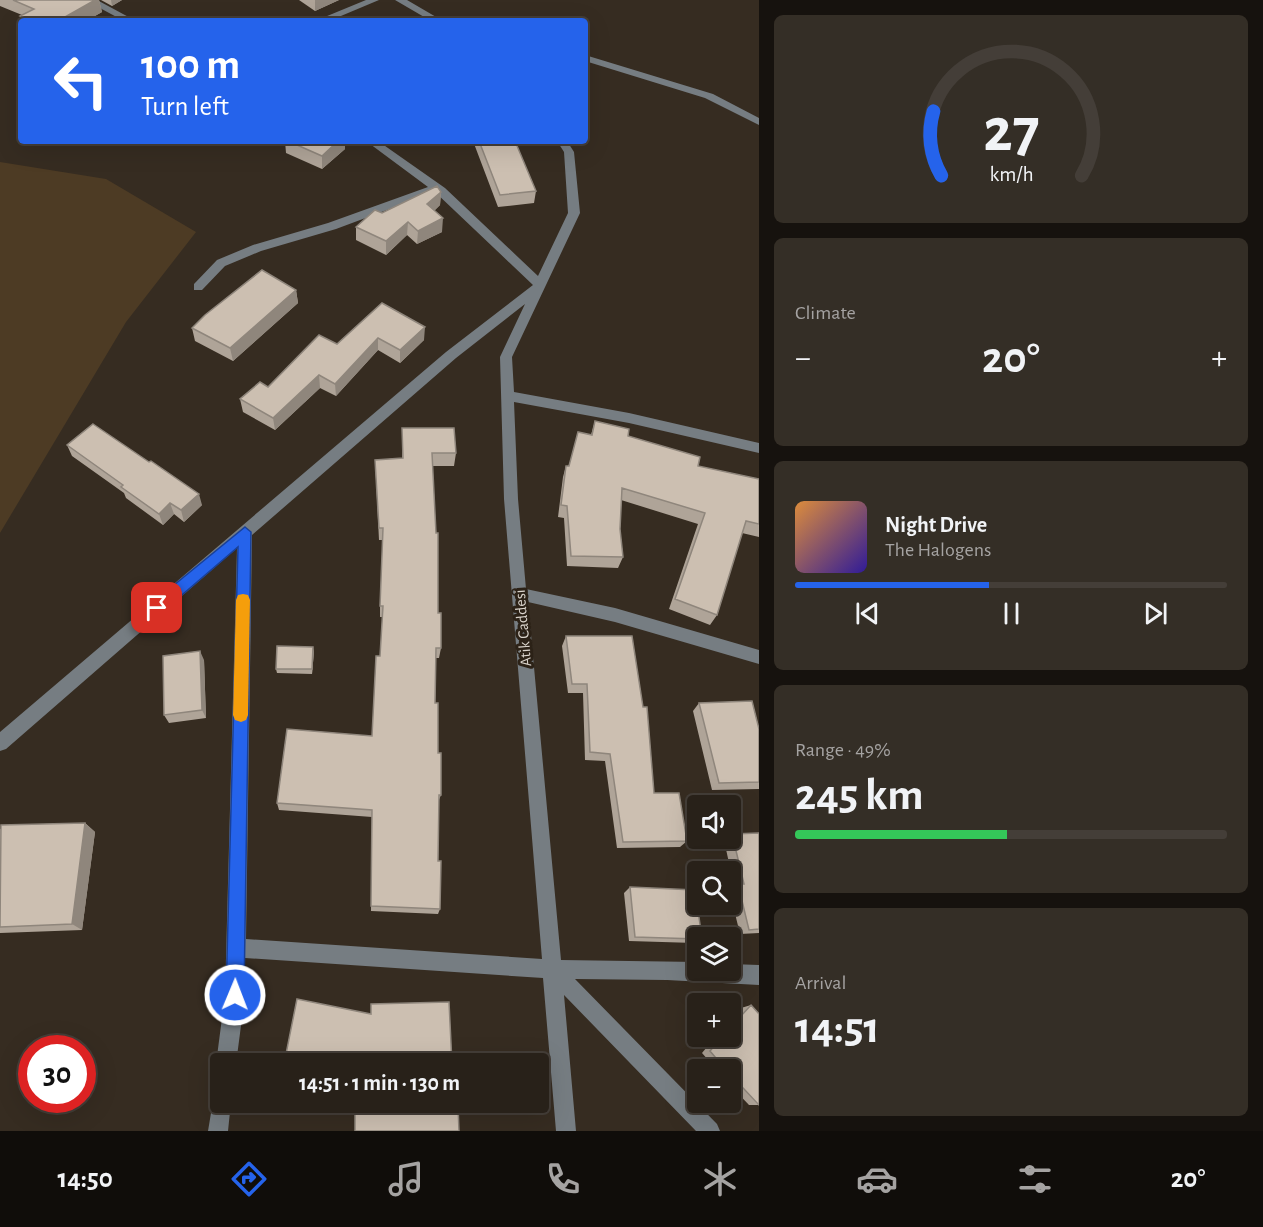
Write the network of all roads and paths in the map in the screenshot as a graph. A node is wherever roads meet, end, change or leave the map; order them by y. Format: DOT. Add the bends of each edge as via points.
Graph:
graph roads {
  1 [pos="90,0"];
  2 [pos="374,0"];
  3 [pos="400,0"];
  4 [pos="125,18"];
  5 [pos="328,18"];
  6 [pos="433,18"];
  7 [pos="588,59"];
  8 [pos="759,122"];
  9 [pos="375,144"];
  10 [pos="564,144"];
  11 [pos="436,188"];
  12 [pos="541,285"];
  13 [pos="198,286"];
  14 [pos="508,396"];
  15 [pos="759,448"];
  16 [pos="245,532"];
  17 [pos="520,594"];
  18 [pos="759,657"];
  19 [pos="0,743"];
  20 [pos="236,948"];
  21 [pos="552,969"];
  22 [pos="759,975"];
  23 [pos="227,1053"];
  24 [pos="220,1113"];
  25 [pos="218,1131"];
  26 [pos="566,1131"];
  27 [pos="710,1131"];
  1 -- 4 [label="street"];
  2 -- 5 [label="street"];
  3 -- 6 [label="street"];
  7 -- 8 [label="street" via="709,96"];
  9 -- 11 [label="street"];
  10 -- 12 [label="street, Atik Caddesi" via="569,152 574,213"];
  11 -- 12 [label="street"];
  11 -- 13 [label="street" via="257,248 221,263"];
  12 -- 14 [label="street, Atik Caddesi" via="506,357"];
  12 -- 16 [label="street" via="451,355"];
  14 -- 15 [label="street" via="629,418"];
  14 -- 17 [label="street, Atik Caddesi"];
  16 -- 19 [label="street"];
  16 -- 20 [label="street"];
  17 -- 18 [label="street" via="615,615"];
  17 -- 21 [label="street, Atik Caddesi"];
  20 -- 21 [label="street"];
  20 -- 23 [label="street"];
  21 -- 22 [label="street"];
  21 -- 26 [label="street, Atik Caddesi"];
  21 -- 27 [label="street"];
  24 -- 25 [label="street"];
}
